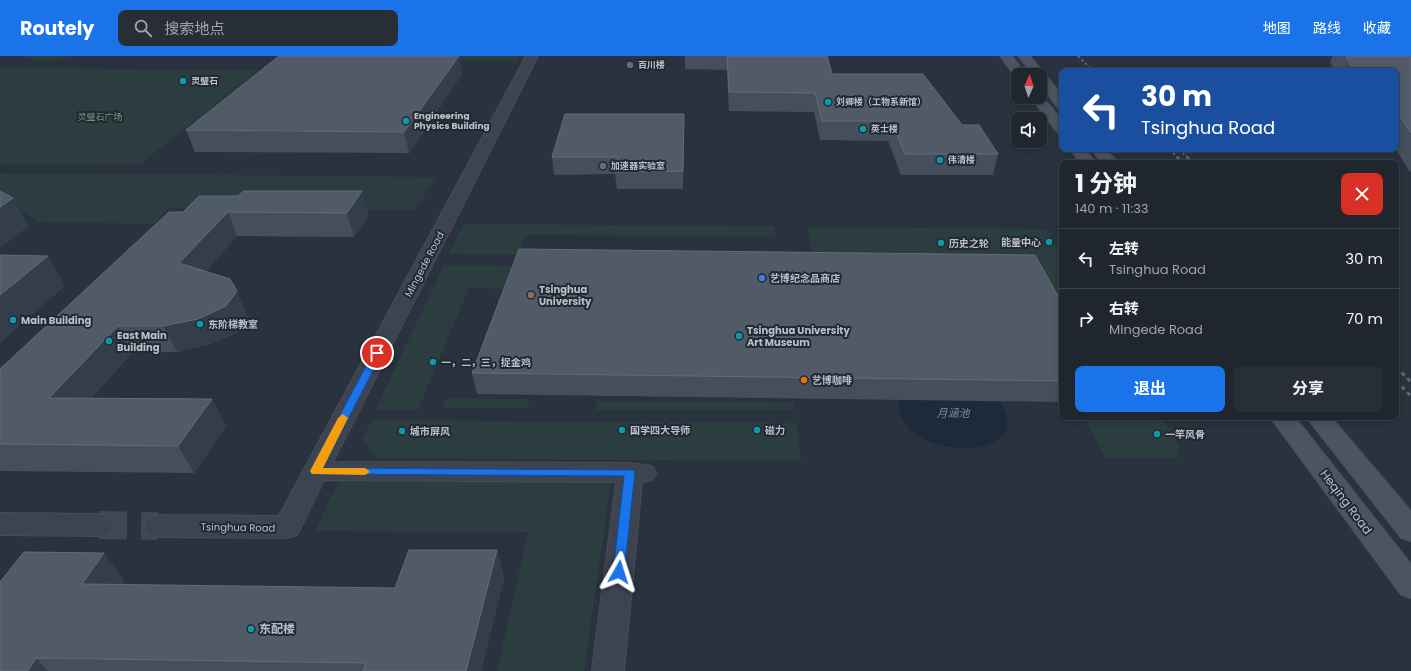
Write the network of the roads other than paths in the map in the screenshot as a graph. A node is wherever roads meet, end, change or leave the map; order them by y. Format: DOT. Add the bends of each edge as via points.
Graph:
graph roads {
  1 [pos="532,56"];
  2 [pos="1006,56"];
  3 [pos="1024,56"];
  4 [pos="1015,68"];
  5 [pos="1034,68"];
  6 [pos="1047,84"];
  7 [pos="1059,100"];
  8 [pos="1042,104"];
  9 [pos="1059,125"];
  10 [pos="1079,152"];
  11 [pos="1101,152"];
  12 [pos="1086,160"];
  13 [pos="1107,160"];
  14 [pos="1284,420"];
  15 [pos="1320,420"];
  16 [pos="316,471"];
  17 [pos="0,524"];
  18 [pos="98,525"];
  19 [pos="158,526"];
  20 [pos="1411,530"];
  21 [pos="1411,586"];
  22 [pos="608,671"];
  1 -- 16 [label="street, Mingede Road"];
  2 -- 4 [label="main road"];
  3 -- 5 [label="main road"];
  6 -- 7 [label="main road"];
  8 -- 9 [label="main road"];
  10 -- 12 [label="main road"];
  11 -- 13 [label="main road"];
  14 -- 21 [label="main road, Heqing Road"];
  15 -- 20 [label="main road"];
  16 -- 19 [label="street, Tsinghua Road" via="287,527"];
  16 -- 22 [label="street" via="637,472"];
  17 -- 18 [label="street"];
}
